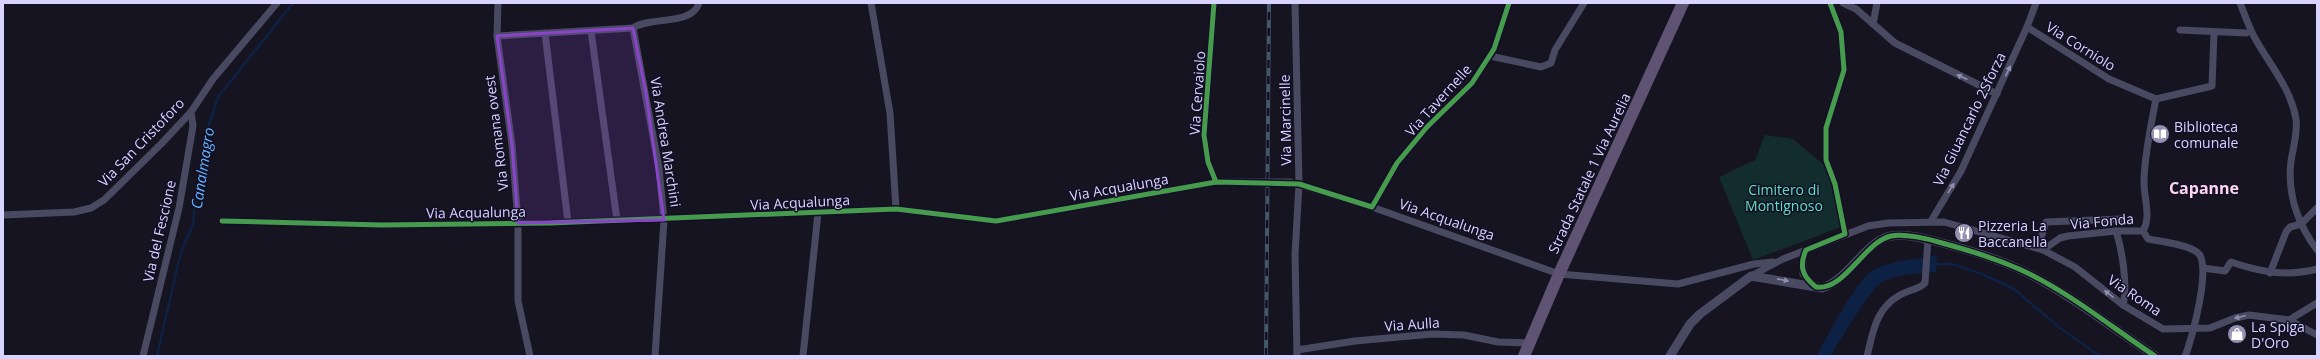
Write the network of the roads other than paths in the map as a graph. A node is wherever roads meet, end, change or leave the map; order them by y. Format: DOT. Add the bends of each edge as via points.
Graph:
graph roads {
  1 [pos="277,3"];
  2 [pos="498,3"];
  3 [pos="699,3"];
  4 [pos="870,3"];
  5 [pos="1214,3"];
  6 [pos="1295,3"];
  7 [pos="1509,3"];
  8 [pos="1584,3"];
  9 [pos="1683,3"];
  10 [pos="1830,3"];
  11 [pos="1843,3"];
  12 [pos="1877,3"];
  13 [pos="2036,3"];
  14 [pos="2240,3"];
  15 [pos="1873,24"];
  16 [pos="633,28"];
  17 [pos="2027,28"];
  18 [pos="2180,30"];
  19 [pos="591,31"];
  20 [pos="2214,32"];
  21 [pos="545,33"];
  22 [pos="2246,33"];
  23 [pos="497,36"];
  24 [pos="1490,56"];
  25 [pos="1997,94"];
  26 [pos="2156,99"];
  27 [pos="191,112"];
  28 [pos="1216,182"];
  29 [pos="1300,184"];
  30 [pos="1372,207"];
  31 [pos="2317,208"];
  32 [pos="896,209"];
  33 [pos="818,213"];
  34 [pos="3,215"];
  35 [pos="2120,219"];
  36 [pos="617,220"];
  37 [pos="664,220"];
  38 [pos="222,221"];
  39 [pos="1931,221"];
  40 [pos="2072,221"];
  41 [pos="568,222"];
  42 [pos="518,223"];
  43 [pos="2301,224"];
  44 [pos="2116,231"];
  45 [pos="2142,231"];
  46 [pos="1845,234"];
  47 [pos="2073,235"];
  48 [pos="1927,243"];
  49 [pos="2040,249"];
  50 [pos="1806,250"];
  51 [pos="2317,250"];
  52 [pos="1778,261"];
  53 [pos="2203,268"];
  54 [pos="2317,269"];
  55 [pos="2270,273"];
  56 [pos="1559,274"];
  57 [pos="1751,276"];
  58 [pos="1816,287"];
  59 [pos="2317,303"];
  60 [pos="2123,305"];
  61 [pos="2289,320"];
  62 [pos="2194,329"];
  63 [pos="2317,335"];
  64 [pos="1530,343"];
  65 [pos="1297,353"];
  66 [pos="143,356"];
  67 [pos="530,356"];
  68 [pos="655,356"];
  69 [pos="804,356"];
  70 [pos="1524,356"];
  71 [pos="1670,356"];
  72 [pos="1867,356"];
  73 [pos="2155,356"];
  74 [pos="2185,356"];
  1 -- 27 [label="street, Via San Cristoforo" via="213,79"];
  2 -- 23 [label="street, Via Romana ovest"];
  3 -- 16 [label="street" via="697,9 687,16 645,23"];
  4 -- 32 [label="street" via="890,113"];
  5 -- 28 [label="street, Via Cervaiolo" via="1204,135 1208,162"];
  6 -- 29 [label="street, Via Marcinelle"];
  7 -- 24 [label="street, Via Tavernelle"];
  8 -- 24 [label="street" via="1547,66 1541,67"];
  9 -- 56 [label="main road, Strada Statale 1 Via Aurelia"];
  10 -- 46 [label="street" via="1842,32 1844,70 1826,128 1825,148"];
  11 -- 15 [label="street" via="1856,9"];
  12 -- 15 [label="street"];
  13 -- 17 [label="street, Via Giuancarlo 2Sforza"];
  14 -- 43 [label="street" via="2255,39 2287,94 2296,119 2291,163 2292,199"];
  25 -- 15 [label="street, one-way" via="1895,43"];
  16 -- 19 [label="street"];
  16 -- 37 [label="street, Via Andrea Marchini" via="659,168"];
  25 -- 17 [label="street, Via Giuancarlo 2Sforza, one-way"];
  17 -- 26 [label="street, Via Corniolo" via="2108,79"];
  18 -- 20 [label="street"];
  19 -- 21 [label="street"];
  19 -- 36 [label="street"];
  20 -- 22 [label="street"];
  20 -- 26 [label="street" via="2212,86"];
  21 -- 23 [label="street"];
  21 -- 41 [label="street"];
  23 -- 42 [label="street, Via Romana ovest" via="512,145"];
  24 -- 30 [label="street, Via Tavernelle" via="1472,83 1427,127 1397,163"];
  39 -- 25 [label="street, Via Giuancarlo 2Sforza, one-way" via="1961,172"];
  26 -- 45 [label="street" via="2148,136 2144,180 2148,222"];
  27 -- 34 [label="street, Via San Cristoforo" via="104,200 91,208 74,212"];
  27 -- 66 [label="street, Via del Fescione" via="193,126 179,208"];
  28 -- 29 [label="street, Via Acqualunga, bridge"];
  28 -- 32 [label="street, Via Acqualunga" via="996,221"];
  29 -- 30 [label="street, Via Acqualunga"];
  29 -- 65 [label="street, Via Marcinelle" via="1295,255"];
  30 -- 56 [label="street, Via Acqualunga"];
  31 -- 43 [label="street"];
  32 -- 33 [label="street, Via Acqualunga"];
  33 -- 37 [label="street, Via Acqualunga"];
  33 -- 69 [label="street"];
  35 -- 40 [label="street"];
  36 -- 37 [label="street, Via Acqualunga"];
  36 -- 41 [label="street, Via Acqualunga"];
  37 -- 68 [label="street, Via Andrea Marchini"];
  38 -- 42 [label="street, Via Acqualunga" via="382,225"];
  39 -- 46 [label="street, Via Roma" via="1868,226"];
  39 -- 49 [label="street, Via Roma" via="1966,227"];
  40 -- 47 [label="street"];
  40 -- 49 [label="street" via="2046,222"];
  41 -- 42 [label="street, Via Acqualunga"];
  42 -- 67 [label="street, Via Romana ovest" via="518,301"];
  43 -- 51 [label="street"];
  43 -- 55 [label="street" via="2286,232"];
  44 -- 45 [label="street, Via Fonda"];
  44 -- 47 [label="street, Via Fonda"];
  44 -- 60 [label="street" via="2123,271"];
  45 -- 53 [label="street" via="2148,239 2197,252 2202,256"];
  46 -- 50 [label="street, Via Roma"];
  47 -- 49 [label="street, Via Fonda" via="2060,238"];
  48 -- 58 [label="street" via="1892,235 1878,242 1829,286"];
  48 -- 72 [label="street" via="1926,278 1921,287 1901,294 1883,308"];
  48 -- 73 [label="street" via="1975,252 2020,270 2069,298"];
  60 -- 49 [label="street, Via Roma, one-way" via="2075,267"];
  50 -- 52 [label="street, Via Roma"];
  50 -- 58 [label="street" via="1803,274"];
  52 -- 56 [label="street, Via Acqualunga" via="1754,264 1678,284"];
  52 -- 57 [label="street"];
  53 -- 55 [label="street" via="2225,271 2231,262"];
  53 -- 62 [label="street"];
  54 -- 55 [label="street" via="2283,274"];
  56 -- 64 [label="main road, Strada Statale 1 Via Aurelia"];
  57 -- 58 [label="street, one-way"];
  57 -- 71 [label="street" via="1700,314 1690,324"];
  59 -- 61 [label="street"];
  60 -- 62 [label="street, Via Roma" via="2163,329"];
  61 -- 62 [label="street, Via Roma, one-way" via="2249,315 2210,328"];
  61 -- 63 [label="street, Via Roma"];
  62 -- 74 [label="street"];
  64 -- 65 [label="street, Via Aulla" via="1432,334 1355,341"];
  64 -- 70 [label="main road, Strada Statale 1 Via Aurelia"];
}
